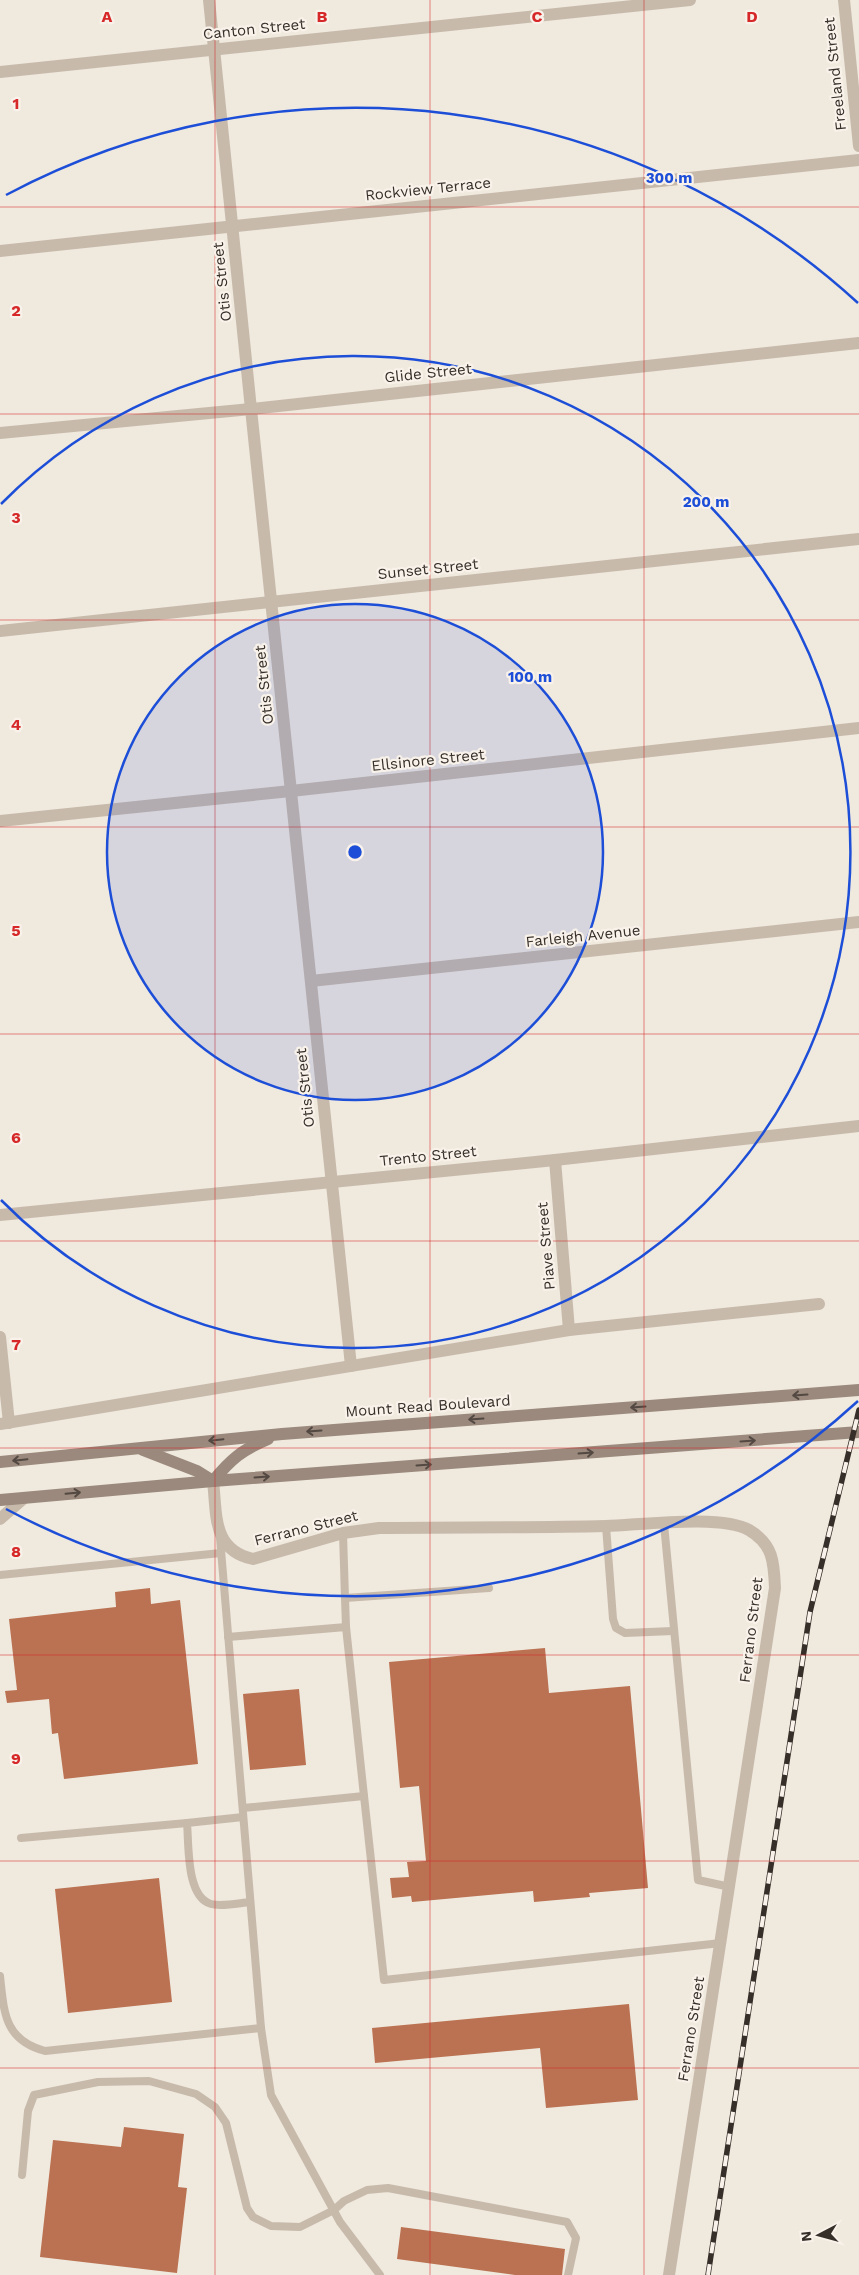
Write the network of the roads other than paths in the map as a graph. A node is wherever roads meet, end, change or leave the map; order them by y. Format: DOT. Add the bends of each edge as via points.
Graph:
graph roads {
  1 [pos="209,0"];
  2 [pos="690,0"];
  3 [pos="844,0"];
  4 [pos="214,50"];
  5 [pos="0,72"];
  6 [pos="859,146"];
  7 [pos="859,160"];
  8 [pos="232,226"];
  9 [pos="0,251"];
  10 [pos="859,343"];
  11 [pos="251,409"];
  12 [pos="0,433"];
  13 [pos="859,539"];
  14 [pos="271,602"];
  15 [pos="0,631"];
  16 [pos="859,728"];
  17 [pos="291,791"];
  18 [pos="0,821"];
  19 [pos="859,922"];
  20 [pos="311,981"];
  21 [pos="859,1126"];
  22 [pos="554,1160"];
  23 [pos="332,1182"];
  24 [pos="0,1215"];
  25 [pos="819,1304"];
  26 [pos="569,1330"];
  27 [pos="0,1337"];
  28 [pos="351,1366"];
  29 [pos="854,1391"];
  30 [pos="4,1424"];
  31 [pos="859,1432"];
  32 [pos="282,1434"];
  33 [pos="138,1448"];
  34 [pos="0,1462"];
  35 [pos="213,1481"];
  36 [pos="24,1498"];
  37 [pos="0,1500"];
  38 [pos="0,1519"];
  39 [pos="664,1524"];
  40 [pos="606,1526"];
  41 [pos="220,1533"];
  42 [pos="343,1533"];
  43 [pos="221,1553"];
  44 [pos="0,1575"];
  45 [pos="489,1588"];
  46 [pos="345,1598"];
  47 [pos="346,1627"];
  48 [pos="673,1631"];
  49 [pos="228,1637"];
  50 [pos="364,1796"];
  51 [pos="243,1808"];
  52 [pos="243,1817"];
  53 [pos="187,1823"];
  54 [pos="21,1838"];
  55 [pos="730,1887"];
  56 [pos="250,1902"];
  57 [pos="721,1942"];
  58 [pos="0,1976"];
  59 [pos="261,2028"];
  60 [pos="22,2175"];
  61 [pos="334,2210"];
  62 [pos="380,2275"];
  63 [pos="568,2275"];
  64 [pos="669,2275"];
  1 -- 4 [label="street, Otis Street"];
  2 -- 4 [label="street, Canton Street"];
  3 -- 6 [label="street, Freeland Street"];
  4 -- 5 [label="street, Canton Street"];
  4 -- 8 [label="street, Otis Street"];
  7 -- 8 [label="street, Rockview Terrace"];
  8 -- 9 [label="street, Rockview Terrace"];
  8 -- 11 [label="street, Otis Street"];
  10 -- 11 [label="street, Glide Street"];
  11 -- 12 [label="street, Glide Street"];
  11 -- 14 [label="street, Otis Street"];
  13 -- 14 [label="street, Sunset Street"];
  14 -- 15 [label="street, Sunset Street"];
  14 -- 17 [label="street, Otis Street"];
  16 -- 17 [label="street, Ellsinore Street"];
  17 -- 18 [label="street, Ellsinore Street"];
  17 -- 20 [label="street, Otis Street"];
  19 -- 20 [label="street, Farleigh Avenue"];
  20 -- 23 [label="street, Otis Street"];
  21 -- 22 [label="street, Trento Street"];
  22 -- 23 [label="street, Trento Street"];
  22 -- 26 [label="street, Piave Street"];
  23 -- 24 [label="street, Trento Street"];
  23 -- 28 [label="street, Otis Street"];
  25 -- 26 [label="street"];
  26 -- 28 [label="street"];
  27 -- 30 [label="street"];
  28 -- 30 [label="street"];
  29 -- 32 [label="main road, Mount Read Boulevard, one-way"];
  35 -- 31 [label="main road, one-way"];
  32 -- 33 [label="main road, Mount Read Boulevard, one-way"];
  32 -- 35 [label="main road" via="248,1448 230,1460"];
  33 -- 34 [label="main road, Mount Read Boulevard, one-way"];
  33 -- 35 [label="main road" via="197,1471"];
  36 -- 35 [label="main road, one-way"];
  35 -- 41 [label="street, Ferrano Street"];
  36 -- 37 [label="main road"];
  36 -- 38 [label="street"];
  39 -- 40 [label="street, Ferrano Street"];
  39 -- 48 [label="lane"];
  39 -- 55 [label="street, Ferrano Street" via="727,1523 747,1529 764,1541 774,1562 775,1588"];
  40 -- 42 [label="street, Ferrano Street" via="379,1528"];
  40 -- 48 [label="lane" via="616,1628 624,1633"];
  41 -- 42 [label="street, Ferrano Street" via="227,1547 239,1556 253,1558"];
  41 -- 43 [label="lane"];
  42 -- 46 [label="lane"];
  43 -- 44 [label="lane"];
  43 -- 49 [label="lane"];
  45 -- 46 [label="lane"];
  46 -- 47 [label="lane"];
  47 -- 49 [label="lane"];
  47 -- 50 [label="lane"];
  48 -- 55 [label="lane" via="698,1880"];
  49 -- 51 [label="lane"];
  50 -- 51 [label="lane"];
  50 -- 57 [label="lane" via="384,1980"];
  51 -- 52 [label="lane"];
  52 -- 53 [label="lane"];
  52 -- 56 [label="lane"];
  53 -- 54 [label="lane"];
  53 -- 56 [label="lane" via="195,1892 213,1905"];
  55 -- 57 [label="street, Ferrano Street"];
  56 -- 59 [label="lane"];
  57 -- 64 [label="street, Ferrano Street"];
  58 -- 59 [label="lane" via="4,2011 15,2034 27,2046 45,2051"];
  59 -- 61 [label="lane" via="271,2095"];
  60 -- 61 [label="lane" via="28,2112 34,2095 98,2082 149,2081 196,2094 215,2108 226,2123 247,2208 253,2217 271,2226 300,2227"];
  61 -- 62 [label="lane"];
  61 -- 63 [label="lane" via="367,2190 388,2188 567,2222 576,2238"];
}
